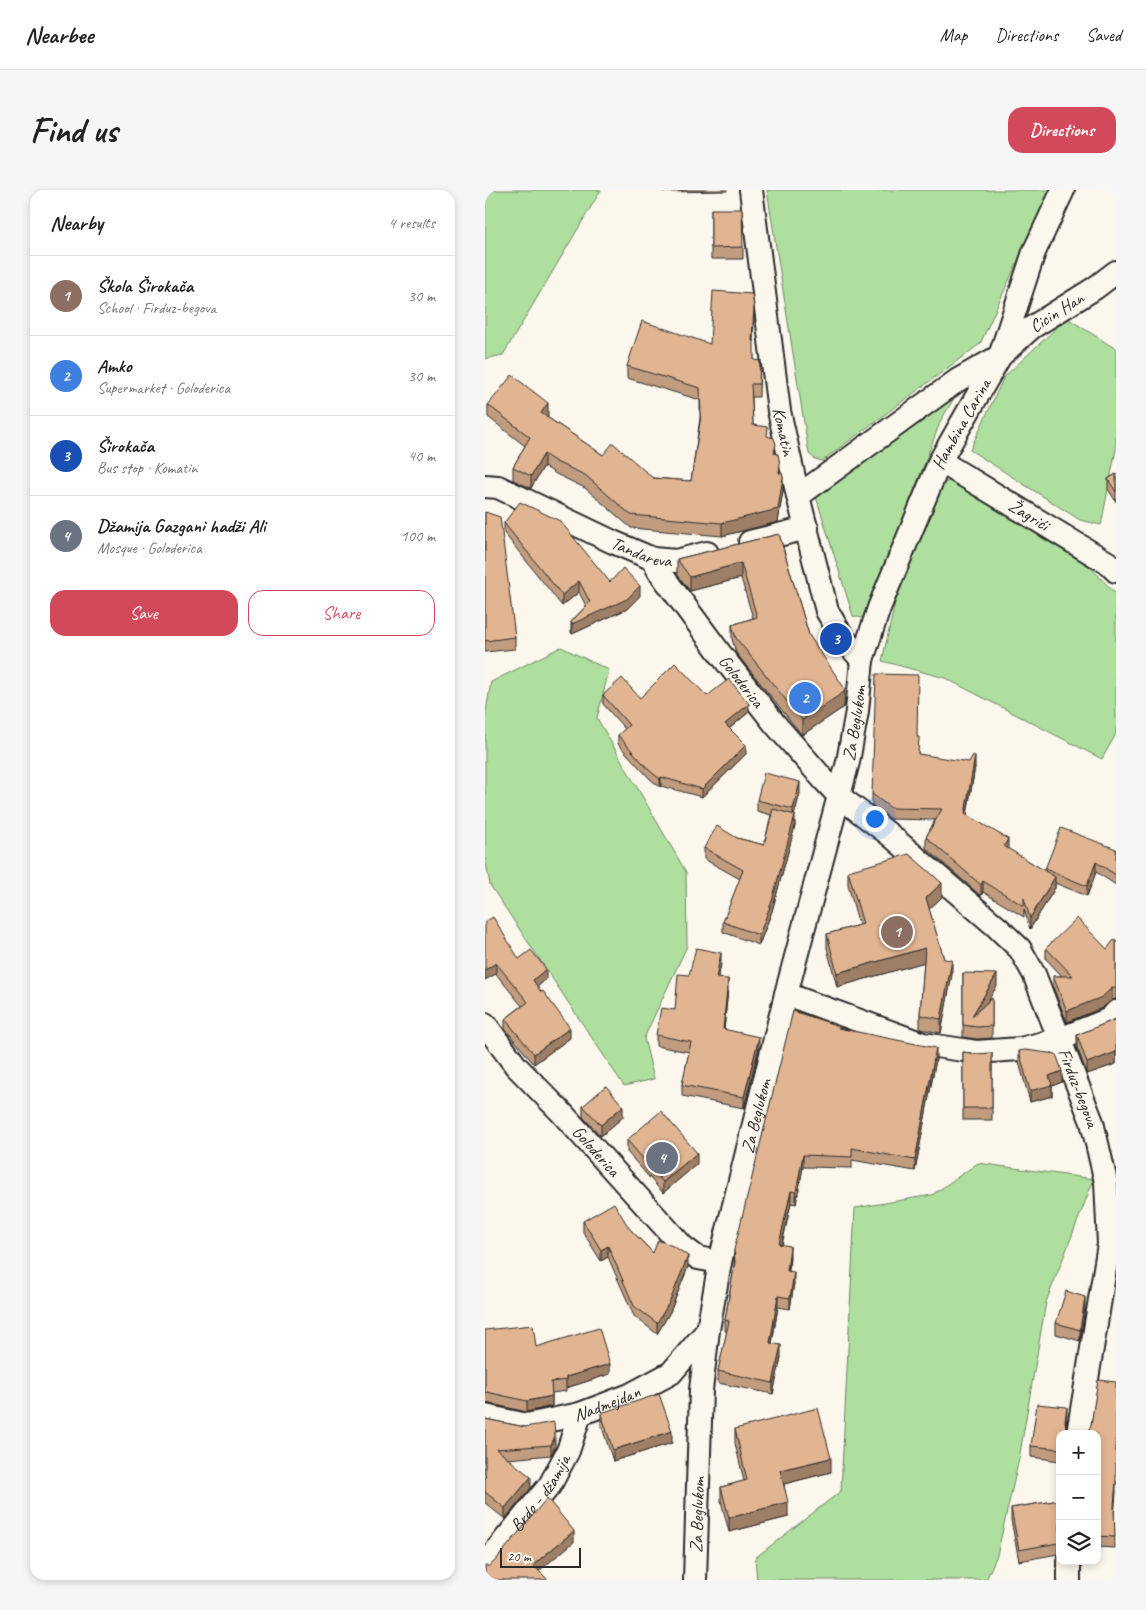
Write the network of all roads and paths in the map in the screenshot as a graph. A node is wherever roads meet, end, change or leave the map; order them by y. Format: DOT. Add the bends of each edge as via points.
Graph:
graph roads {
  1 [pos="751,190"];
  2 [pos="1063,190"];
  3 [pos="1116,272"];
  4 [pos="1000,356"];
  5 [pos="940,461"];
  6 [pos="485,486"];
  7 [pos="798,496"];
  8 [pos="807,528"];
  9 [pos="653,559"];
  10 [pos="1113,565"];
  11 [pos="862,660"];
  12 [pos="840,797"];
  13 [pos="785,994"];
  14 [pos="1116,1012"];
  15 [pos="485,1024"];
  16 [pos="1060,1039"];
  17 [pos="719,1262"];
  18 [pos="707,1330"];
  19 [pos="580,1414"];
  20 [pos="485,1416"];
  21 [pos="1080,1430"];
  22 [pos="485,1564"];
  23 [pos="1069,1565"];
  24 [pos="695,1580"];
  25 [pos="1069,1580"];
  1 -- 7 [label="street, Komatin" via="779,411"];
  2 -- 4 [label="street, Hambina Carina" via="1034,252"];
  3 -- 4 [label="street, Cicin Han" via="1031,328"];
  4 -- 5 [label="street, Hambina Carina"];
  4 -- 7 [label="street" via="957,380"];
  5 -- 10 [label="street, Žagrići"];
  5 -- 11 [label="street, Hambina Carina" via="879,608"];
  6 -- 9 [label="street, Tandareva" via="498,487"];
  7 -- 8 [label="street, Komatin"];
  8 -- 9 [label="street, Tandareva" via="676,561"];
  8 -- 11 [label="street, Komatin" via="827,611 843,638"];
  9 -- 12 [label="street, Goloderica" via="775,724"];
  11 -- 12 [label="street, Za Beglukom" via="849,762"];
  12 -- 13 [label="street, Za Beglukom"];
  12 -- 16 [label="street, Firduz-begova" via="890,835 1020,949 1034,974"];
  13 -- 16 [label="street, Firduz-begova" via="923,1044 975,1052 1020,1049"];
  13 -- 17 [label="street, Za Beglukom"];
  14 -- 16 [label="street, Firduz-begova" via="1110,1018"];
  15 -- 17 [label="street, Goloderica" via="516,1066 683,1247 698,1258"];
  16 -- 21 [label="street, Firduz-begova" via="1092,1122 1106,1182 1109,1244"];
  17 -- 18 [label="street, Za Beglukom"];
  18 -- 19 [label="street, Nadmejdan" via="671,1373 630,1395"];
  18 -- 24 [label="street, Za Beglukom" via="701,1390"];
  19 -- 20 [label="street, Nadmejdan" via="527,1425"];
  19 -- 22 [label="street, Brdo - džamija" via="568,1451 550,1485"];
  23 -- 25 [label="street"];
}
